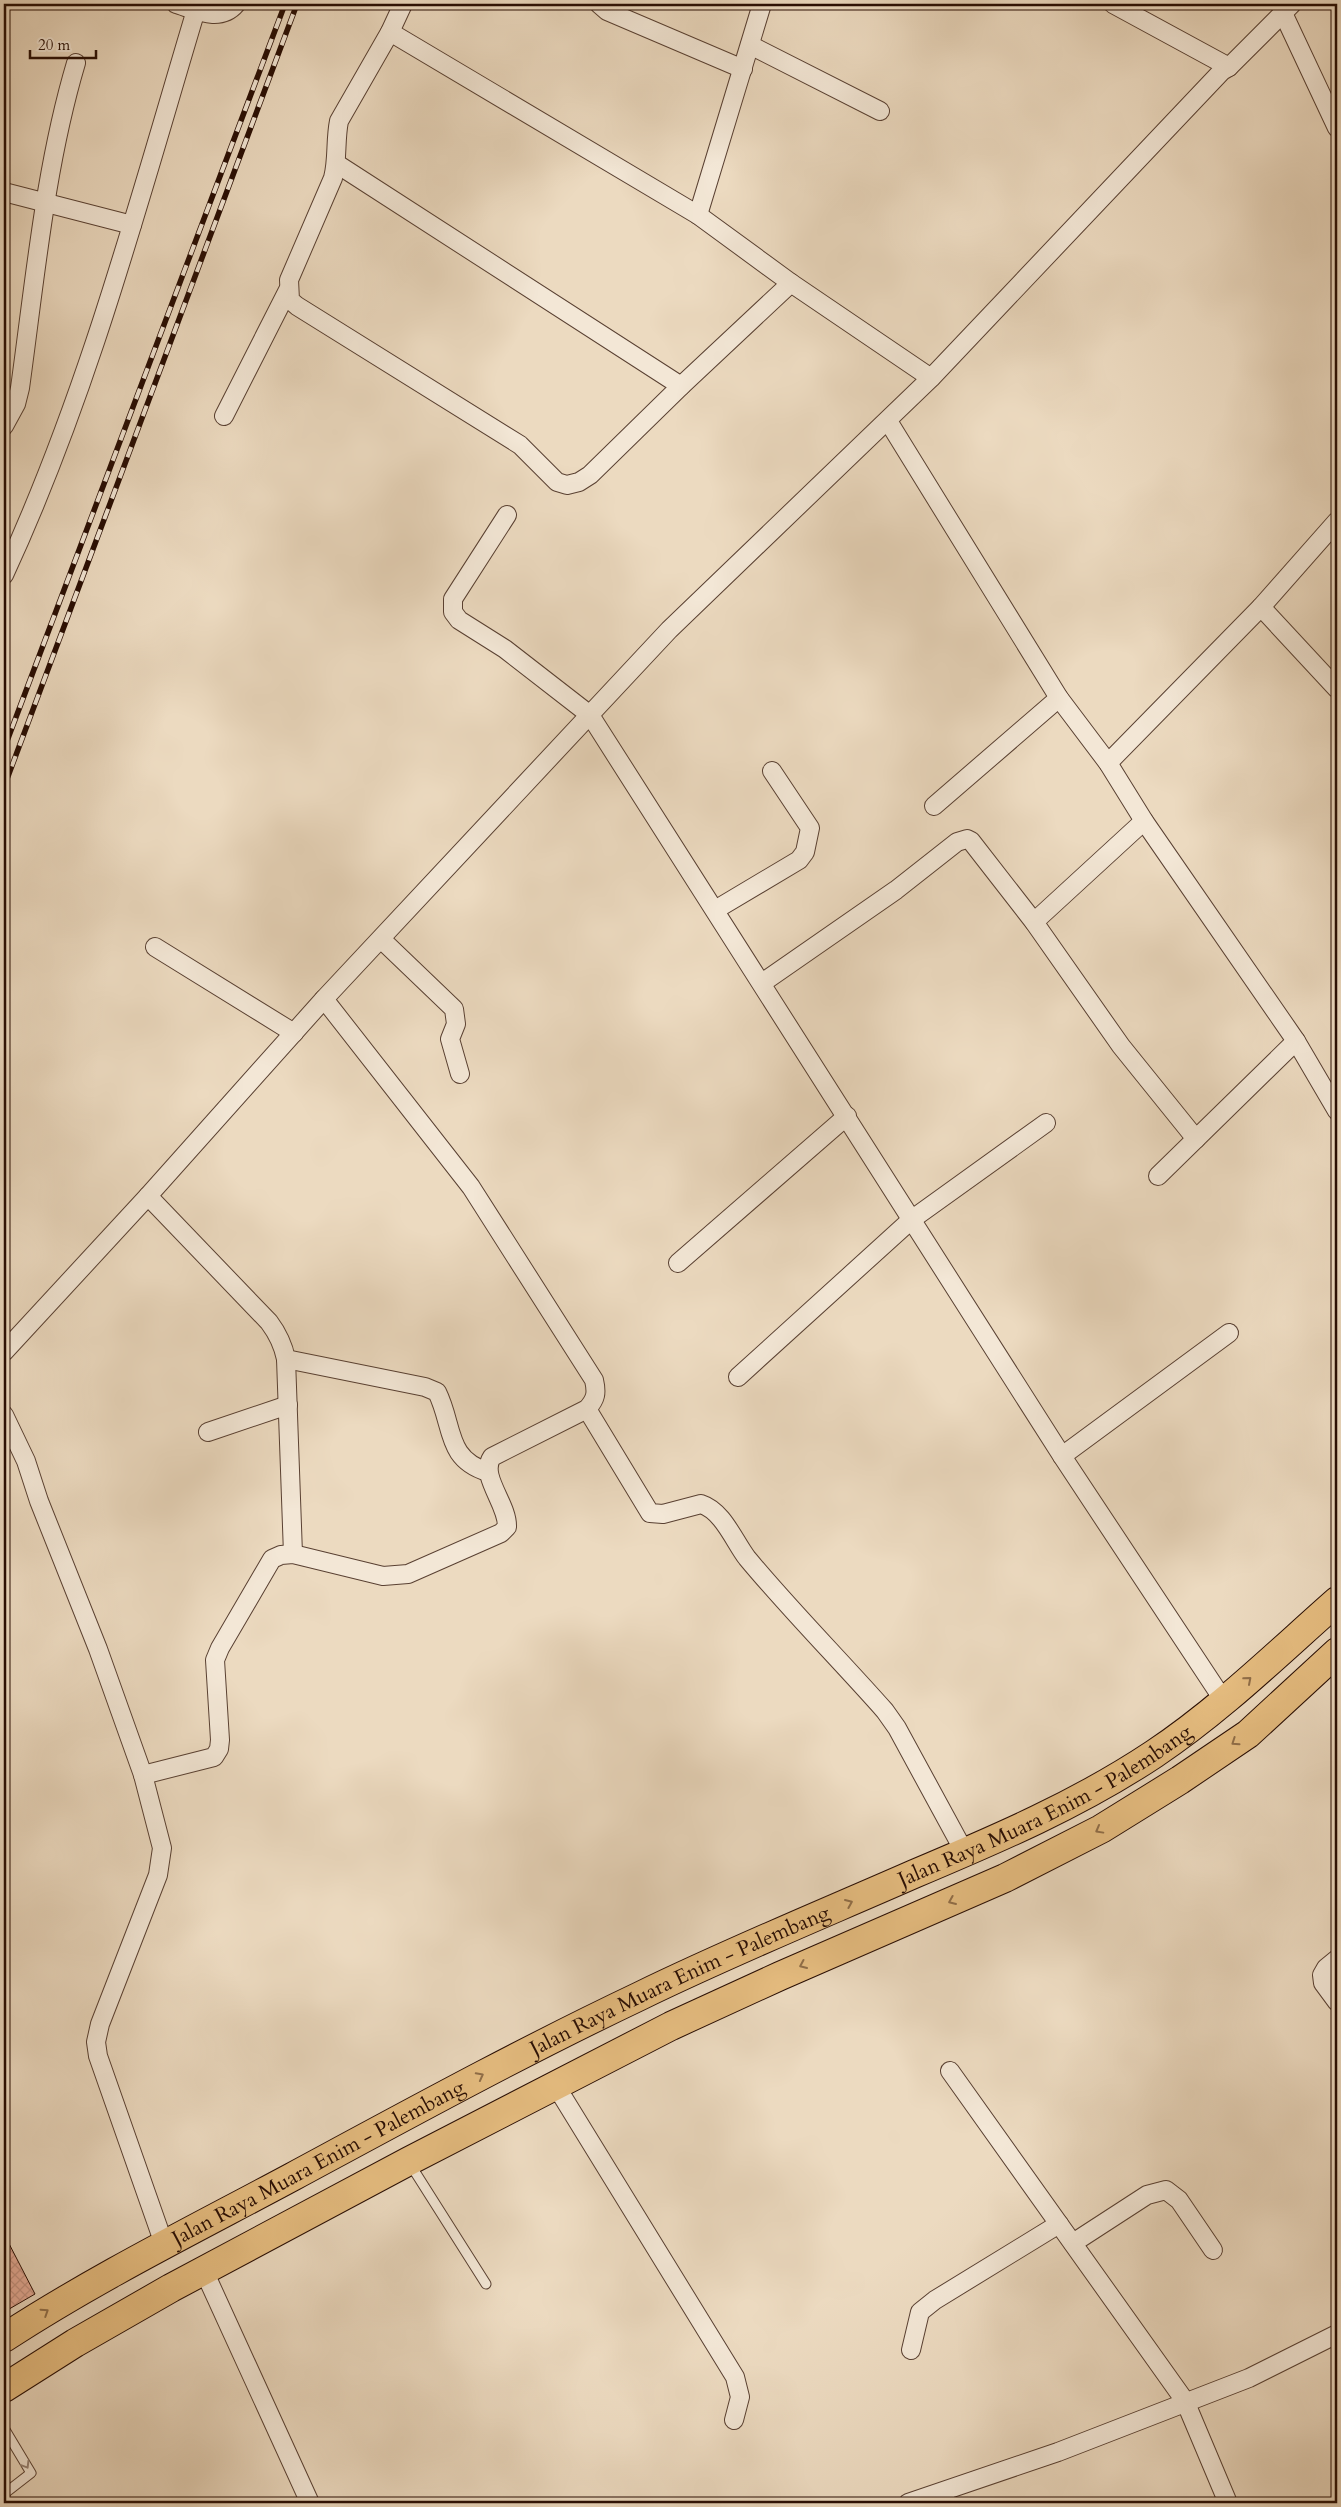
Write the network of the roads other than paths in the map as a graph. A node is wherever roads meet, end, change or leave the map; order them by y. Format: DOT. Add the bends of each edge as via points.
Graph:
graph roads {
  1 [pos="176,4"];
  2 [pos="236,4"];
  3 [pos="403,4"];
  4 [pos="599,4"];
  5 [pos="762,4"];
  6 [pos="1113,4"];
  7 [pos="1288,8"];
  8 [pos="196,10"];
  9 [pos="390,32"];
  10 [pos="750,45"];
  11 [pos="76,62"];
  12 [pos="1229,67"];
  13 [pos="743,69"];
  14 [pos="880,111"];
  15 [pos="1337,128"];
  16 [pos="337,164"];
  17 [pos="4,192"];
  18 [pos="46,203"];
  19 [pos="698,215"];
  20 [pos="132,225"];
  21 [pos="792,283"];
  22 [pos="288,290"];
  23 [pos="931,378"];
  24 [pos="681,386"];
  25 [pos="224,416"];
  26 [pos="888,421"];
  27 [pos="4,426"];
  28 [pos="507,514"];
  29 [pos="1335,528"];
  30 [pos="4,574"];
  31 [pos="1261,607"];
  32 [pos="1337,689"];
  33 [pos="1060,698"];
  34 [pos="590,715"];
  35 [pos="1108,763"];
  36 [pos="772,770"];
  37 [pos="934,806"];
  38 [pos="1144,821"];
  39 [pos="715,910"];
  40 [pos="1034,922"];
  41 [pos="381,939"];
  42 [pos="155,947"];
  43 [pos="762,983"];
  44 [pos="324,999"];
  45 [pos="294,1033"];
  46 [pos="1296,1040"];
  47 [pos="460,1074"];
  48 [pos="1337,1111"];
  49 [pos="847,1116"];
  50 [pos="1046,1123"];
  51 [pos="1196,1139"];
  52 [pos="1158,1176"];
  53 [pos="148,1196"];
  54 [pos="911,1220"];
  55 [pos="678,1263"];
  56 [pos="1230,1333"];
  57 [pos="4,1352"];
  58 [pos="286,1359"];
  59 [pos="738,1377"];
  60 [pos="288,1405"];
  61 [pos="587,1408"];
  62 [pos="4,1415"];
  63 [pos="208,1432"];
  64 [pos="1062,1456"];
  65 [pos="488,1472"];
  66 [pos="293,1554"];
  67 [pos="1337,1601"];
  68 [pos="1337,1652"];
  69 [pos="1224,1701"];
  70 [pos="143,1774"];
  71 [pos="965,1853"];
  72 [pos="1337,1959"];
  73 [pos="1337,2002"];
  74 [pos="950,2070"];
  75 [pos="556,2086"];
  76 [pos="409,2161"];
  77 [pos="308,2168"];
  78 [pos="259,2194"];
  79 [pos="330,2204"];
  80 [pos="1059,2224"];
  81 [pos="282,2230"];
  82 [pos="1073,2243"];
  83 [pos="164,2244"];
  84 [pos="1213,2250"];
  85 [pos="204,2271"];
  86 [pos="486,2284"];
  87 [pos="1337,2334"];
  88 [pos="4,2338"];
  89 [pos="911,2350"];
  90 [pos="4,2388"];
  91 [pos="1184,2401"];
  92 [pos="734,2420"];
  93 [pos="4,2428"];
  94 [pos="4,2494"];
  95 [pos="934,2499"];
  96 [pos="310,2503"];
  97 [pos="908,2503"];
  98 [pos="1228,2503"];
  1 -- 8 [label="street"];
  2 -- 8 [label="street" via="222,15"];
  3 -- 9 [label="street"];
  4 -- 13 [label="street" via="608,11"];
  5 -- 10 [label="street"];
  6 -- 12 [label="street"];
  7 -- 12 [label="street"];
  7 -- 15 [label="street"];
  8 -- 20 [label="street"];
  9 -- 16 [label="street" via="339,121"];
  9 -- 19 [label="street"];
  10 -- 13 [label="street"];
  10 -- 14 [label="street"];
  11 -- 18 [label="street" via="68,87"];
  12 -- 23 [label="street"];
  13 -- 19 [label="street"];
  16 -- 22 [label="street" via="289,280"];
  16 -- 24 [label="street"];
  17 -- 18 [label="street"];
  18 -- 20 [label="street"];
  18 -- 27 [label="street" via="20,388 16,404"];
  19 -- 21 [label="street"];
  20 -- 30 [label="street" via="80,391"];
  21 -- 23 [label="street"];
  21 -- 24 [label="street"];
  22 -- 24 [label="street" via="290,300 297,306 520,445 557,482 567,485 590,475"];
  22 -- 25 [label="street"];
  23 -- 26 [label="street"];
  26 -- 33 [label="street"];
  26 -- 34 [label="street" via="669,630"];
  28 -- 34 [label="street" via="453,599 453,612 459,620 505,650"];
  29 -- 31 [label="street"];
  31 -- 32 [label="street"];
  31 -- 35 [label="street"];
  33 -- 35 [label="street"];
  33 -- 37 [label="street"];
  34 -- 39 [label="street"];
  34 -- 41 [label="street"];
  35 -- 38 [label="street"];
  36 -- 39 [label="street" via="810,828 805,852 799,860"];
  38 -- 40 [label="street"];
  38 -- 46 [label="street"];
  39 -- 43 [label="street"];
  40 -- 43 [label="street" via="971,841 963,839"];
  40 -- 51 [label="street" via="1121,1046"];
  41 -- 44 [label="street"];
  41 -- 47 [label="street" via="454,1009 456,1024 450,1039"];
  42 -- 45 [label="street"];
  43 -- 49 [label="street"];
  44 -- 45 [label="street"];
  44 -- 61 [label="street" via="471,1187 594,1380 597,1391"];
  45 -- 53 [label="street"];
  46 -- 48 [label="street"];
  46 -- 51 [label="street"];
  49 -- 54 [label="street"];
  49 -- 55 [label="street"];
  50 -- 54 [label="street"];
  51 -- 52 [label="street"];
  53 -- 57 [label="street"];
  53 -- 58 [label="street" via="269,1322 279,1335"];
  54 -- 59 [label="street"];
  54 -- 64 [label="street"];
  56 -- 64 [label="street"];
  58 -- 60 [label="street"];
  58 -- 65 [label="street" via="437,1392 458,1454 472,1467"];
  60 -- 63 [label="street"];
  60 -- 66 [label="street"];
  61 -- 65 [label="street" via="492,1457 487,1464"];
  61 -- 71 [label="street" via="650,1513 663,1514 701,1504 714,1511 781,1600 885,1710"];
  62 -- 70 [label="street" via="26,1461"];
  64 -- 69 [label="street"];
  65 -- 66 [label="street" via="507,1517 507,1527 408,1574 383,1576"];
  66 -- 70 [label="street" via="272,1559 215,1660 220,1740 214,1756"];
  69 -- 67 [label="main road, Jalan Raya Muara Enim - Palembang, one-way"];
  68 -- 75 [label="main road, Jalan Raya Muara Enim - Palembang, one-way" via="1248,1734 1101,1829 1006,1878 671,2026"];
  69 -- 71 [label="main road, Jalan Raya Muara Enim - Palembang" via="1156,1753 1087,1795"];
  70 -- 83 [label="street" via="162,1848 161,1863 96,2042 98,2056"];
  77 -- 71 [label="main road, Jalan Raya Muara Enim - Palembang, one-way" via="641,1995"];
  72 -- 73 [label="street" via="1322,1975 1323,1983"];
  74 -- 80 [label="street"];
  75 -- 76 [label="main road, Jalan Raya Muara Enim - Palembang"];
  75 -- 92 [label="street" via="735,2378 740,2397"];
  76 -- 79 [label="main road, Jalan Raya Muara Enim - Palembang"];
  76 -- 86 [label="lane"];
  77 -- 78 [label="main road, Jalan Raya Muara Enim - Palembang"];
  77 -- 79 [label="main road"];
  78 -- 81 [label="main road"];
  78 -- 83 [label="main road, Jalan Raya Muara Enim - Palembang"];
  79 -- 81 [label="main road, Jalan Raya Muara Enim - Palembang"];
  80 -- 82 [label="street"];
  80 -- 89 [label="street" via="920,2312"];
  81 -- 85 [label="main road, Jalan Raya Muara Enim - Palembang"];
  82 -- 84 [label="street" via="1147,2195 1166,2190 1179,2200"];
  82 -- 91 [label="street"];
  88 -- 83 [label="main road, Jalan Raya Muara Enim - Palembang, one-way" via="55,2305"];
  85 -- 90 [label="main road, Jalan Raya Muara Enim - Palembang" via="75,2343"];
  85 -- 96 [label="street"];
  87 -- 91 [label="street" via="1249,2378"];
  91 -- 95 [label="street"];
  91 -- 98 [label="street"];
  93 -- 94 [label="lane, one-way" via="31,2473"];
  95 -- 97 [label="street"];
}
